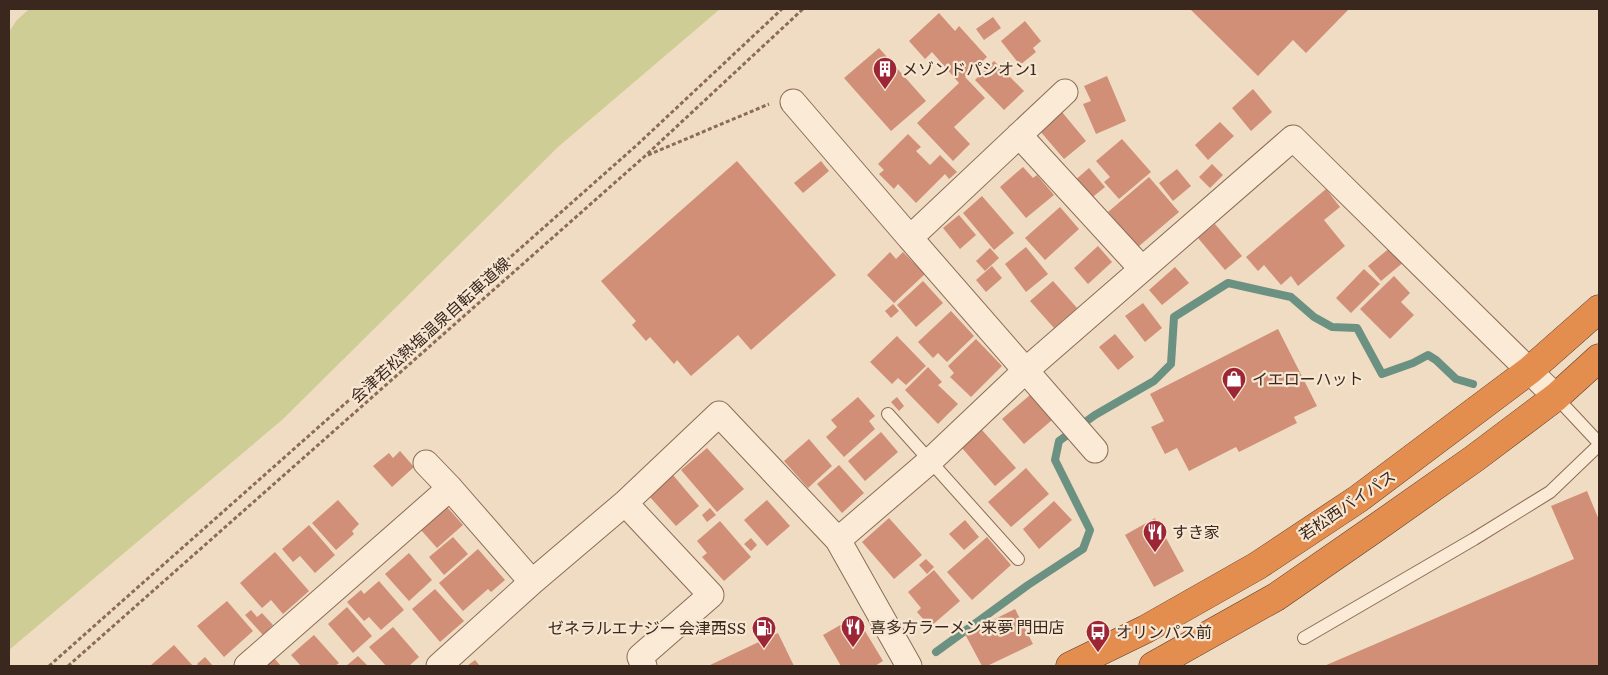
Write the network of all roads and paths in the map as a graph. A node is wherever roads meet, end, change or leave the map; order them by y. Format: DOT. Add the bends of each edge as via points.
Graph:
graph roads {
  1 [pos="782,9"];
  2 [pos="803,9"];
  3 [pos="1065,92"];
  4 [pos="793,102"];
  5 [pos="1019,135"];
  6 [pos="645,156"];
  7 [pos="910,238"];
  8 [pos="1142,269"];
  9 [pos="1599,309"];
  10 [pos="1599,358"];
  11 [pos="1025,370"];
  12 [pos="1530,370"];
  13 [pos="1556,397"];
  14 [pos="888,414"];
  15 [pos="1082,435"];
  16 [pos="1599,444"];
  17 [pos="930,461"];
  18 [pos="426,463"];
  19 [pos="450,488"];
  20 [pos="625,503"];
  21 [pos="838,540"];
  22 [pos="1018,559"];
  23 [pos="532,582"];
  24 [pos="1304,638"];
  25 [pos="48,666"];
  26 [pos="68,666"];
  27 [pos="247,666"];
  28 [pos="439,666"];
  29 [pos="644,666"];
  30 [pos="909,666"];
  31 [pos="1070,666"];
  32 [pos="1153,666"];
  1 -- 25 [label="path" via="630,150"];
  2 -- 6 [label="path, 会津若松熱塩温泉自転車道線"];
  3 -- 5 [label="street"];
  4 -- 6 [label="path" via="781,99"];
  4 -- 7 [label="street"];
  5 -- 7 [label="street"];
  5 -- 8 [label="street"];
  6 -- 26 [label="path, 会津若松熱塩温泉自転車道線"];
  7 -- 11 [label="street"];
  8 -- 11 [label="street"];
  8 -- 12 [label="street" via="1293,138"];
  9 -- 12 [label="highway, 若松西バイパス"];
  10 -- 13 [label="highway"];
  11 -- 15 [label="street"];
  11 -- 17 [label="street"];
  12 -- 13 [label="street"];
  12 -- 31 [label="highway, 若松西バイパス" via="1358,500 1257,566 1146,629"];
  13 -- 16 [label="lane"];
  13 -- 32 [label="highway" via="1475,458 1276,597"];
  14 -- 17 [label="lane"];
  16 -- 24 [label="lane" via="1550,492"];
  17 -- 21 [label="street"];
  17 -- 22 [label="lane"];
  18 -- 19 [label="street"];
  19 -- 23 [label="street"];
  19 -- 27 [label="street"];
  20 -- 21 [label="street" via="720,414"];
  20 -- 23 [label="street"];
  20 -- 29 [label="street" via="710,595 640,657"];
  21 -- 30 [label="street"];
  23 -- 28 [label="street"];
}
